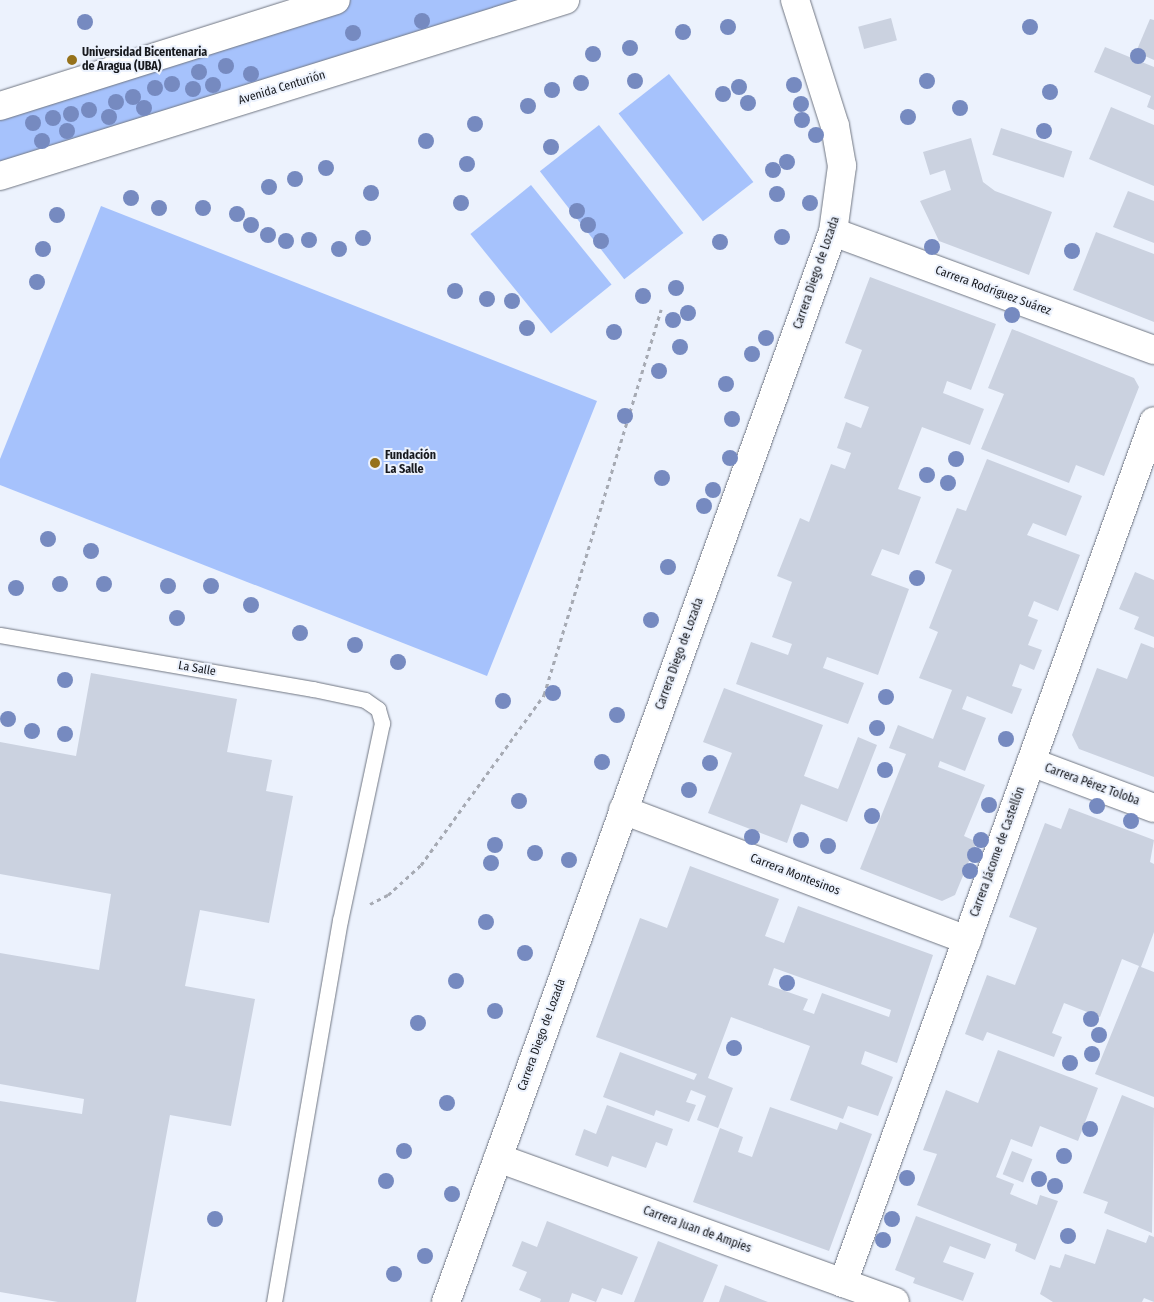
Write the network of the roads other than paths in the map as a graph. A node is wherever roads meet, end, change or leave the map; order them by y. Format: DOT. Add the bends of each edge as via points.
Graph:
graph roads {
  1 [pos="336,0"];
  2 [pos="565,0"];
  3 [pos="795,0"];
  4 [pos="286,7"];
  5 [pos="0,106"];
  6 [pos="0,176"];
  7 [pos="833,232"];
  8 [pos="1154,350"];
  9 [pos="1154,421"];
  10 [pos="0,635"];
  11 [pos="1031,762"];
  12 [pos="1154,808"];
  13 [pos="623,810"];
  14 [pos="966,940"];
  15 [pos="498,1158"];
  16 [pos="844,1283"];
  17 [pos="274,1302"];
  18 [pos="446,1302"];
  19 [pos="895,1302"];
  1 -- 4 [label="street"];
  2 -- 6 [label="street, Avenida Centurión"];
  3 -- 7 [label="street, Carrera Diego de Lozada" via="835,126 842,166"];
  4 -- 5 [label="street"];
  7 -- 8 [label="street, Carrera Rodríguez Suárez"];
  7 -- 13 [label="street, Carrera Diego de Lozada"];
  9 -- 11 [label="street, Carrera Jácome de Castellón"];
  10 -- 17 [label="lane, La Salle" via="365,700 378,709 382,722 340,920"];
  11 -- 12 [label="street, Carrera Pérez Toloba"];
  11 -- 14 [label="street, Carrera Jácome de Castellón"];
  13 -- 14 [label="street, Carrera Montesinos"];
  13 -- 15 [label="street, Carrera Diego de Lozada"];
  14 -- 16 [label="street, Carrera Jácome de Castellón"];
  15 -- 16 [label="street, Carrera Juan de Ampies"];
  15 -- 18 [label="street, Carrera Diego de Lozada"];
  16 -- 19 [label="street, Carrera Juan de Ampies"];
}
